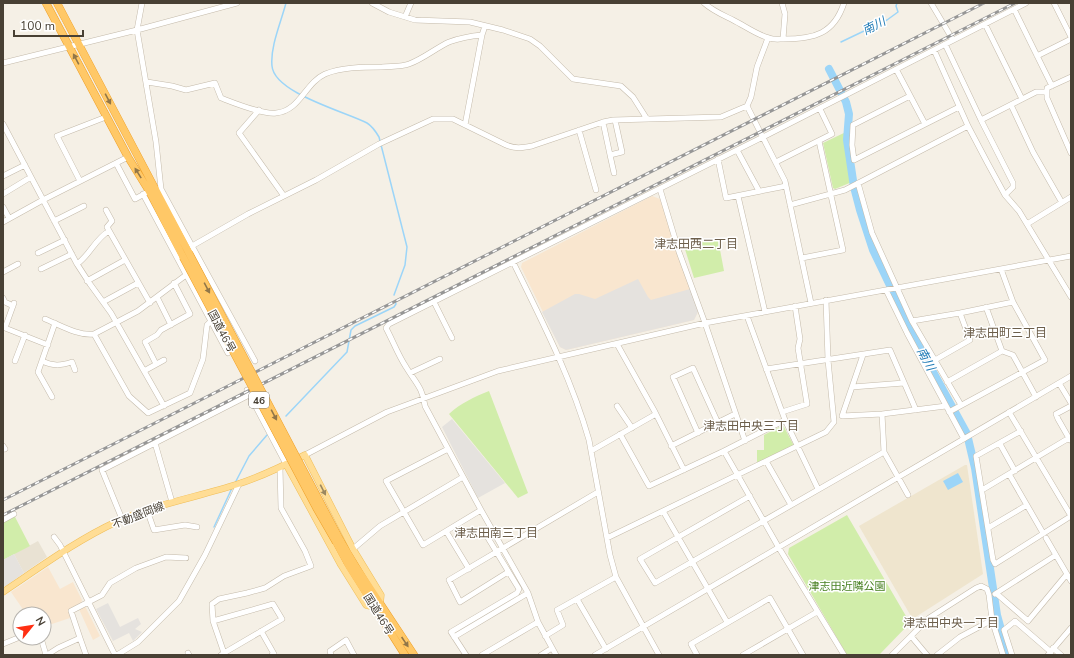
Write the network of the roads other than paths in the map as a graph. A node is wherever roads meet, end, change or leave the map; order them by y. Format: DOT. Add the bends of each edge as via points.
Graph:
graph roads {
  1 [pos="46,3"];
  2 [pos="57,3"];
  3 [pos="142,3"];
  4 [pos="237,3"];
  5 [pos="372,3"];
  6 [pos="411,3"];
  7 [pos="704,3"];
  8 [pos="782,3"];
  9 [pos="844,3"];
  10 [pos="931,3"];
  11 [pos="1026,3"];
  12 [pos="1054,3"];
  13 [pos="711,5"];
  14 [pos="1014,9"];
  15 [pos="405,17"];
  16 [pos="985,24"];
  17 [pos="485,26"];
  18 [pos="137,30"];
  19 [pos="482,35"];
  20 [pos="768,38"];
  21 [pos="1071,38"];
  22 [pos="783,39"];
  23 [pos="953,40"];
  24 [pos="78,44"];
  25 [pos="945,44"];
  26 [pos="69,47"];
  27 [pos="934,50"];
  28 [pos="1037,56"];
  29 [pos="3,63"];
  30 [pos="896,69"];
  31 [pos="1071,77"];
  32 [pos="147,82"];
  33 [pos="1052,86"];
  34 [pos="1047,92"];
  35 [pos="910,96"];
  36 [pos="1022,99"];
  37 [pos="1011,105"];
  38 [pos="747,106"];
  39 [pos="959,106"];
  40 [pos="820,109"];
  41 [pos="258,110"];
  42 [pos="106,117"];
  43 [pos="647,119"];
  44 [pos="615,120"];
  45 [pos="981,120"];
  46 [pos="603,122"];
  47 [pos="3,124"];
  48 [pos="925,124"];
  49 [pos="465,125"];
  50 [pos="968,126"];
  51 [pos="579,130"];
  52 [pos="5,135"];
  53 [pos="763,137"];
  54 [pos="819,141"];
  55 [pos="737,150"];
  56 [pos="1071,153"];
  57 [pos="610,155"];
  58 [pos="128,157"];
  59 [pos="718,159"];
  60 [pos="776,162"];
  61 [pos="116,163"];
  62 [pos="25,165"];
  63 [pos="614,173"];
  64 [pos="3,176"];
  65 [pos="32,177"];
  66 [pos="160,180"];
  67 [pos="80,181"];
  68 [pos="858,184"];
  69 [pos="786,186"];
  70 [pos="660,189"];
  71 [pos="596,190"];
  72 [pos="759,191"];
  73 [pos="149,192"];
  74 [pos="3,194"];
  75 [pos="831,195"];
  76 [pos="1005,195"];
  77 [pos="284,196"];
  78 [pos="738,196"];
  79 [pos="1071,197"];
  80 [pos="43,200"];
  81 [pos="1061,201"];
  82 [pos="790,205"];
  83 [pos="84,206"];
  84 [pos="3,207"];
  85 [pos="106,210"];
  86 [pos="9,218"];
  87 [pos="54,221"];
  88 [pos="3,222"];
  89 [pos="1027,224"];
  90 [pos="109,231"];
  91 [pos="65,240"];
  92 [pos="188,252"];
  93 [pos="38,253"];
  94 [pos="72,254"];
  95 [pos="1071,256"];
  96 [pos="802,258"];
  97 [pos="125,260"];
  98 [pos="1048,260"];
  99 [pos="513,262"];
  100 [pos="18,264"];
  101 [pos="77,264"];
  102 [pos="41,269"];
  103 [pos="1001,269"];
  104 [pos="3,272"];
  105 [pos="186,275"];
  106 [pos="88,281"];
  107 [pos="138,283"];
  108 [pos="174,283"];
  109 [pos="897,288"];
  110 [pos="886,290"];
  111 [pos="1071,296"];
  112 [pos="157,297"];
  113 [pos="3,298"];
  114 [pos="826,300"];
  115 [pos="103,302"];
  116 [pos="434,302"];
  117 [pos="1013,302"];
  118 [pos="150,303"];
  119 [pos="811,303"];
  120 [pos="795,306"];
  121 [pos="986,307"];
  122 [pos="765,312"];
  123 [pos="960,313"];
  124 [pos="746,316"];
  125 [pos="45,319"];
  126 [pos="211,321"];
  127 [pos="912,321"];
  128 [pos="55,323"];
  129 [pos="117,323"];
  130 [pos="705,323"];
  131 [pos="171,325"];
  132 [pos="94,334"];
  133 [pos="25,336"];
  134 [pos="452,338"];
  135 [pos="617,344"];
  136 [pos="48,345"];
  137 [pos="1002,351"];
  138 [pos="228,353"];
  139 [pos="863,355"];
  140 [pos="559,357"];
  141 [pos="440,359"];
  142 [pos="164,360"];
  143 [pos="828,360"];
  144 [pos="935,360"];
  145 [pos="16,361"];
  146 [pos="42,361"];
  147 [pos="255,362"];
  148 [pos="156,364"];
  149 [pos="801,365"];
  150 [pos="766,369"];
  151 [pos="75,370"];
  152 [pos="144,371"];
  153 [pos="410,373"];
  154 [pos="1022,373"];
  155 [pos="1071,376"];
  156 [pos="947,382"];
  157 [pos="904,383"];
  158 [pos="1059,383"];
  159 [pos="852,387"];
  160 [pos="52,397"];
  161 [pos="1036,397"];
  162 [pos="424,398"];
  163 [pos="1071,404"];
  164 [pos="961,405"];
  165 [pos="164,406"];
  166 [pos="617,406"];
  167 [pos="946,406"];
  168 [pos="916,410"];
  169 [pos="782,412"];
  170 [pos="949,412"];
  171 [pos="1009,412"];
  172 [pos="656,414"];
  173 [pos="735,414"];
  174 [pos="882,414"];
  175 [pos="785,420"];
  176 [pos="718,423"];
  177 [pos="632,428"];
  178 [pos="1021,431"];
  179 [pos="698,433"];
  180 [pos="620,434"];
  181 [pos="964,439"];
  182 [pos="1070,439"];
  183 [pos="745,441"];
  184 [pos="155,443"];
  185 [pos="1000,444"];
  186 [pos="671,446"];
  187 [pos="796,446"];
  188 [pos="448,449"];
  189 [pos="590,451"];
  190 [pos="724,451"];
  191 [pos="884,452"];
  192 [pos="305,455"];
  193 [pos="1037,458"];
  194 [pos="766,461"];
  195 [pos="286,464"];
  196 [pos="280,468"];
  197 [pos="684,470"];
  198 [pos="1015,470"];
  199 [pos="737,474"];
  200 [pos="1009,474"];
  201 [pos="463,477"];
  202 [pos="899,478"];
  203 [pos="238,484"];
  204 [pos="818,489"];
  205 [pos="982,490"];
  206 [pos="598,492"];
  207 [pos="908,495"];
  208 [pos="750,496"];
  209 [pos="172,502"];
  210 [pos="791,505"];
  211 [pos="1027,505"];
  212 [pos="148,510"];
  213 [pos="481,510"];
  214 [pos="663,511"];
  215 [pos="403,512"];
  216 [pos="14,514"];
  217 [pos="1071,516"];
  218 [pos="3,520"];
  219 [pos="122,520"];
  220 [pos="763,521"];
  221 [pos="196,527"];
  222 [pos="988,528"];
  223 [pos="446,531"];
  224 [pos="486,533"];
  225 [pos="1044,536"];
  226 [pos="54,537"];
  227 [pos="678,537"];
  228 [pos="607,538"];
  229 [pos="779,548"];
  230 [pos="353,549"];
  231 [pos="502,550"];
  232 [pos="63,552"];
  233 [pos="497,553"];
  234 [pos="1056,555"];
  235 [pos="186,558"];
  236 [pos="692,562"];
  237 [pos="469,569"];
  238 [pos="508,572"];
  239 [pos="1067,574"];
  240 [pos="616,577"];
  241 [pos="1071,581"];
  242 [pos="708,588"];
  243 [pos="4,590"];
  244 [pos="528,593"];
  245 [pos="993,594"];
  246 [pos="577,599"];
  247 [pos="88,602"];
  248 [pos="377,606"];
  249 [pos="817,612"];
  250 [pos="1023,617"];
  251 [pos="992,620"];
  252 [pos="213,621"];
  253 [pos="1015,621"];
  254 [pos="538,622"];
  255 [pos="727,622"];
  256 [pos="643,626"];
  257 [pos="788,628"];
  258 [pos="1071,628"];
  259 [pos="261,631"];
  260 [pos="545,636"];
  261 [pos="911,636"];
  262 [pos="454,637"];
  263 [pos="80,638"];
  264 [pos="552,648"];
  265 [pos="606,649"];
  266 [pos="1050,652"];
  267 [pos="1003,653"];
  268 [pos="222,654"];
  269 [pos="800,654"];
  270 [pos="47,655"];
  271 [pos="86,655"];
  272 [pos="116,655"];
  273 [pos="272,655"];
  274 [pos="330,655"];
  275 [pos="354,655"];
  276 [pos="405,655"];
  277 [pos="414,655"];
  278 [pos="466,655"];
  279 [pos="482,655"];
  280 [pos="541,655"];
  281 [pos="556,655"];
  282 [pos="595,655"];
  283 [pos="659,655"];
  284 [pos="697,655"];
  285 [pos="743,655"];
  286 [pos="844,655"];
  287 [pos="892,655"];
  288 [pos="927,655"];
  289 [pos="937,655"];
  290 [pos="999,655"];
  291 [pos="1012,655"];
  292 [pos="1061,655"];
  1 -- 26 [label="highway, 国道46号 / 46"];
  2 -- 24 [label="highway, 国道46号 / 46"];
  3 -- 18 [label="street"];
  4 -- 18 [label="street"];
  5 -- 15 [label="street"];
  6 -- 15 [label="street"];
  7 -- 13 [label="street"];
  8 -- 22 [label="street" via="785,14"];
  9 -- 22 [label="street" via="840,16 830,27 815,36"];
  10 -- 23 [label="street"];
  11 -- 14 [label="street"];
  12 -- 21 [label="street"];
  13 -- 20 [label="street"];
  14 -- 16 [label="street"];
  14 -- 28 [label="street"];
  15 -- 17 [label="street" via="415,20 470,22"];
  16 -- 23 [label="street"];
  16 -- 36 [label="street"];
  17 -- 19 [label="street"];
  17 -- 43 [label="street" via="530,39 573,79 621,86 633,97"];
  18 -- 24 [label="street"];
  18 -- 32 [label="street"];
  19 -- 41 [label="street" via="449,42 410,64 340,70 325,74 314,82 294,105 282,112 274,114"];
  19 -- 49 [label="street"];
  20 -- 22 [label="street"];
  20 -- 38 [label="street"];
  21 -- 28 [label="street"];
  23 -- 25 [label="street"];
  24 -- 26 [label="street"];
  24 -- 73 [label="highway, 国道46号 / 46, one-way"];
  25 -- 27 [label="street"];
  25 -- 45 [label="street"];
  26 -- 29 [label="street"];
  42 -- 26 [label="highway, 国道46号 / 46, one-way"];
  27 -- 30 [label="street"];
  27 -- 39 [label="street"];
  28 -- 33 [label="street"];
  30 -- 35 [label="street"];
  30 -- 40 [label="street"];
  31 -- 33 [label="street"];
  32 -- 41 [label="street" via="186,90 215,84 221,98"];
  32 -- 66 [label="street"];
  33 -- 34 [label="street" via="1047,88"];
  34 -- 36 [label="street" via="1036,92"];
  34 -- 56 [label="street" via="1047,98"];
  35 -- 48 [label="street"];
  35 -- 48 [label="street" via="853,125 854,160"];
  36 -- 37 [label="street"];
  37 -- 45 [label="street"];
  37 -- 81 [label="street" via="1033,152"];
  38 -- 43 [label="street" via="721,117"];
  38 -- 53 [label="street"];
  39 -- 48 [label="street"];
  39 -- 50 [label="street"];
  40 -- 53 [label="street"];
  40 -- 54 [label="street" via="832,134"];
  41 -- 77 [label="street" via="239,133"];
  42 -- 58 [label="highway, 国道46号 / 46"];
  42 -- 67 [label="street" via="57,136"];
  43 -- 44 [label="street"];
  44 -- 46 [label="street"];
  44 -- 57 [label="street" via="622,152"];
  45 -- 76 [label="street" via="1013,183 1013,187"];
  46 -- 51 [label="street"];
  46 -- 57 [label="street"];
  47 -- 52 [label="street"];
  49 -- 51 [label="street" via="513,148 532,146"];
  49 -- 77 [label="street" via="454,119 433,119 381,143"];
  50 -- 68 [label="street"];
  50 -- 76 [label="street"];
  51 -- 71 [label="street"];
  52 -- 62 [label="street"];
  53 -- 55 [label="street"];
  53 -- 60 [label="street"];
  54 -- 60 [label="street"];
  54 -- 75 [label="street"];
  55 -- 59 [label="street"];
  55 -- 72 [label="street"];
  57 -- 63 [label="street"];
  58 -- 61 [label="street"];
  73 -- 58 [label="highway, 国道46号 / 46, one-way"];
  59 -- 70 [label="street"];
  59 -- 78 [label="street" via="726,198"];
  60 -- 69 [label="street"];
  61 -- 67 [label="street"];
  61 -- 73 [label="street" via="135,199"];
  62 -- 64 [label="street"];
  62 -- 65 [label="street"];
  65 -- 74 [label="street"];
  65 -- 80 [label="street"];
  66 -- 73 [label="street"];
  66 -- 92 [label="street"];
  67 -- 80 [label="street"];
  68 -- 75 [label="street"];
  68 -- 109 [label="street" via="872,233"];
  69 -- 72 [label="street"];
  69 -- 82 [label="street"];
  70 -- 99 [label="street"];
  70 -- 130 [label="street" via="679,252"];
  72 -- 78 [label="street"];
  73 -- 92 [label="highway, 国道46号 / 46"];
  73 -- 105 [label="street"];
  75 -- 82 [label="street"];
  75 -- 96 [label="street" via="843,250"];
  76 -- 89 [label="street"];
  77 -- 92 [label="street" via="248,214"];
  78 -- 122 [label="street"];
  79 -- 89 [label="street"];
  80 -- 86 [label="street"];
  80 -- 87 [label="street"];
  82 -- 96 [label="street"];
  83 -- 87 [label="street"];
  84 -- 86 [label="street"];
  85 -- 90 [label="street" via="112,221 107,226"];
  86 -- 88 [label="street"];
  87 -- 91 [label="street"];
  89 -- 98 [label="street"];
  90 -- 97 [label="street"];
  90 -- 101 [label="street" via="101,236"];
  91 -- 93 [label="street"];
  91 -- 94 [label="street"];
  92 -- 147 [label="street"];
  92 -- 248 [label="highway, 国道46号 / 46, bridge" via="317,509"];
  94 -- 101 [label="street"];
  94 -- 102 [label="street"];
  95 -- 98 [label="street"];
  96 -- 119 [label="street"];
  97 -- 106 [label="street"];
  97 -- 107 [label="street"];
  98 -- 103 [label="street"];
  98 -- 111 [label="street"];
  99 -- 116 [label="street"];
  99 -- 140 [label="street"];
  100 -- 104 [label="street"];
  101 -- 106 [label="street"];
  103 -- 109 [label="street"];
  103 -- 117 [label="street"];
  105 -- 108 [label="street"];
  105 -- 126 [label="street"];
  106 -- 115 [label="street"];
  107 -- 115 [label="street"];
  107 -- 118 [label="street"];
  108 -- 112 [label="street"];
  108 -- 131 [label="street" via="190,314"];
  109 -- 110 [label="street"];
  109 -- 127 [label="street"];
  110 -- 114 [label="street"];
  110 -- 167 [label="street"];
  112 -- 118 [label="street"];
  112 -- 131 [label="street"];
  113 -- 133 [label="street" via="5,302 13,304 5,328"];
  114 -- 119 [label="street"];
  114 -- 143 [label="street"];
  115 -- 129 [label="street"];
  116 -- 134 [label="street"];
  116 -- 153 [label="street" via="389,324 386,328"];
  117 -- 121 [label="street"];
  117 -- 154 [label="street" via="1045,360"];
  118 -- 129 [label="street"];
  119 -- 120 [label="street"];
  120 -- 122 [label="street"];
  120 -- 149 [label="street"];
  121 -- 123 [label="street"];
  121 -- 137 [label="street"];
  122 -- 124 [label="street"];
  123 -- 127 [label="street"];
  123 -- 144 [label="street" via="970,340"];
  124 -- 130 [label="street"];
  124 -- 150 [label="street"];
  125 -- 128 [label="street"];
  126 -- 138 [label="street"];
  126 -- 165 [label="street" via="207,324 203,359 190,393"];
  127 -- 144 [label="street"];
  128 -- 132 [label="street" via="84,334"];
  128 -- 136 [label="street"];
  129 -- 132 [label="street"];
  129 -- 152 [label="street"];
  130 -- 135 [label="street"];
  130 -- 173 [label="street"];
  131 -- 148 [label="street" via="145,342"];
  132 -- 165 [label="street" via="133,401 148,413"];
  133 -- 136 [label="street"];
  133 -- 145 [label="street"];
  135 -- 140 [label="street"];
  135 -- 172 [label="street"];
  136 -- 146 [label="street"];
  137 -- 154 [label="street" via="1013,355"];
  137 -- 156 [label="street"];
  139 -- 143 [label="street"];
  139 -- 157 [label="street" via="890,350"];
  139 -- 159 [label="street"];
  140 -- 162 [label="street" via="498,371"];
  140 -- 189 [label="street" via="576,400"];
  141 -- 153 [label="street"];
  142 -- 148 [label="street"];
  143 -- 149 [label="street"];
  143 -- 187 [label="street" via="834,422 826,432"];
  144 -- 156 [label="street"];
  146 -- 151 [label="street" via="61,366 72,362"];
  146 -- 160 [label="street" via="38,372"];
  148 -- 152 [label="street"];
  149 -- 150 [label="street"];
  149 -- 169 [label="street" via="807,404"];
  150 -- 169 [label="street"];
  152 -- 165 [label="street"];
  153 -- 162 [label="street"];
  154 -- 161 [label="street"];
  154 -- 164 [label="street"];
  155 -- 158 [label="street"];
  156 -- 164 [label="street"];
  157 -- 159 [label="street"];
  157 -- 168 [label="street"];
  158 -- 161 [label="street"];
  158 -- 163 [label="street"];
  159 -- 174 [label="street" via="842,416"];
  161 -- 171 [label="street"];
  162 -- 188 [label="street" via="425,406"];
  162 -- 192 [label="street" via="387,412"];
  163 -- 182 [label="street" via="1056,414"];
  164 -- 170 [label="street"];
  166 -- 177 [label="street"];
  167 -- 168 [label="street"];
  167 -- 170 [label="street"];
  168 -- 174 [label="street"];
  169 -- 175 [label="street"];
  170 -- 181 [label="street"];
  171 -- 178 [label="street"];
  171 -- 181 [label="street"];
  172 -- 177 [label="street"];
  172 -- 186 [label="street"];
  173 -- 176 [label="street"];
  173 -- 183 [label="street"];
  174 -- 191 [label="street"];
  175 -- 183 [label="street"];
  175 -- 187 [label="street"];
  176 -- 179 [label="street"];
  176 -- 179 [label="street" via="693,368 673,377"];
  177 -- 180 [label="street"];
  178 -- 185 [label="street"];
  178 -- 193 [label="street"];
  179 -- 186 [label="street"];
  180 -- 189 [label="street"];
  180 -- 197 [label="street" via="648,486"];
  181 -- 202 [label="street"];
  182 -- 193 [label="street"];
  183 -- 190 [label="street"];
  184 -- 195 [label="street" via="248,393"];
  184 -- 209 [label="street"];
  184 -- 219 [label="street" via="102,470"];
  185 -- 198 [label="street"];
  185 -- 205 [label="street" via="976,456"];
  186 -- 197 [label="street"];
  187 -- 194 [label="street"];
  187 -- 204 [label="street"];
  188 -- 201 [label="street"];
  188 -- 215 [label="street" via="386,481"];
  189 -- 206 [label="street"];
  190 -- 197 [label="street"];
  190 -- 199 [label="street"];
  191 -- 202 [label="street"];
  191 -- 204 [label="street"];
  192 -- 195 [label="main road, 不動盛岡線"];
  192 -- 230 [label="main road, one-way"];
  193 -- 198 [label="street"];
  193 -- 217 [label="street"];
  194 -- 199 [label="street"];
  194 -- 210 [label="street"];
  195 -- 196 [label="main road, 不動盛岡線"];
  195 -- 248 [label="main road" via="366,605"];
  196 -- 203 [label="main road, 不動盛岡線"];
  196 -- 252 [label="street" via="281,508 311,566 284,576 265,588 219,599 212,604"];
  198 -- 200 [label="street"];
  199 -- 208 [label="street"];
  199 -- 214 [label="street"];
  200 -- 205 [label="street"];
  200 -- 211 [label="street"];
  201 -- 213 [label="street"];
  201 -- 215 [label="street"];
  202 -- 207 [label="street"];
  202 -- 229 [label="street"];
  203 -- 209 [label="main road, 不動盛岡線"];
  203 -- 272 [label="street" via="205,555 179,601 138,642"];
  204 -- 210 [label="street"];
  205 -- 222 [label="street"];
  206 -- 228 [label="street"];
  206 -- 231 [label="street"];
  208 -- 220 [label="street"];
  208 -- 227 [label="street"];
  209 -- 212 [label="main road, 不動盛岡線"];
  210 -- 220 [label="street"];
  211 -- 222 [label="street"];
  211 -- 225 [label="street"];
  212 -- 219 [label="main road, 不動盛岡線"];
  212 -- 221 [label="street" via="154,530 184,525"];
  213 -- 223 [label="street"];
  213 -- 231 [label="street"];
  214 -- 227 [label="street"];
  214 -- 228 [label="street"];
  215 -- 223 [label="street" via="423,545"];
  215 -- 230 [label="street" via="380,526"];
  216 -- 218 [label="street"];
  217 -- 225 [label="street"];
  219 -- 232 [label="main road, 不動盛岡線"];
  220 -- 229 [label="street"];
  220 -- 236 [label="street"];
  222 -- 225 [label="street" via="995,564"];
  223 -- 237 [label="street"];
  224 -- 233 [label="street"];
  225 -- 234 [label="street"];
  226 -- 232 [label="street"];
  227 -- 236 [label="street"];
  227 -- 236 [label="street" via="640,559 655,583"];
  228 -- 240 [label="street"];
  229 -- 242 [label="street"];
  229 -- 249 [label="street"];
  230 -- 248 [label="main road" via="381,595"];
  231 -- 233 [label="street"];
  231 -- 244 [label="street"];
  232 -- 243 [label="main road, 不動盛岡線"];
  232 -- 247 [label="street"];
  233 -- 237 [label="street"];
  233 -- 238 [label="street"];
  234 -- 239 [label="street"];
  234 -- 245 [label="street"];
  235 -- 247 [label="street" via="166,557 136,568 110,583 102,595"];
  236 -- 242 [label="street"];
  237 -- 238 [label="street" via="449,580 460,602"];
  238 -- 262 [label="street" via="518,589 517,593 451,632"];
  239 -- 241 [label="street"];
  239 -- 250 [label="street" via="1028,621"];
  240 -- 246 [label="street"];
  240 -- 256 [label="street"];
  242 -- 255 [label="street"];
  242 -- 256 [label="street"];
  244 -- 254 [label="street"];
  244 -- 262 [label="street"];
  245 -- 250 [label="street"];
  245 -- 251 [label="street"];
  245 -- 261 [label="street" via="981,586 976,588 929,618"];
  246 -- 260 [label="street" via="557,610 562,625"];
  246 -- 265 [label="street"];
  247 -- 263 [label="street" via="71,611"];
  247 -- 272 [label="street"];
  248 -- 276 [label="highway, 国道46号 / 46"];
  248 -- 277 [label="highway, 国道46号 / 46, one-way"];
  249 -- 257 [label="street"];
  249 -- 286 [label="street"];
  250 -- 253 [label="street"];
  251 -- 267 [label="street"];
  251 -- 289 [label="street"];
  252 -- 259 [label="street" via="273,604 282,619"];
  252 -- 268 [label="street"];
  253 -- 266 [label="street"];
  253 -- 291 [label="street" via="1004,630"];
  254 -- 260 [label="street"];
  254 -- 279 [label="street"];
  255 -- 257 [label="street" via="770,598"];
  255 -- 284 [label="street" via="691,644"];
  256 -- 265 [label="street"];
  256 -- 283 [label="street"];
  257 -- 269 [label="street"];
  257 -- 285 [label="street"];
  258 -- 266 [label="street"];
  259 -- 268 [label="street"];
  259 -- 273 [label="street" via="274,654"];
  260 -- 264 [label="street"];
  261 -- 287 [label="street"];
  261 -- 288 [label="street"];
  262 -- 278 [label="street"];
  263 -- 270 [label="street"];
  263 -- 271 [label="street"];
  264 -- 280 [label="street"];
  264 -- 281 [label="street"];
  265 -- 282 [label="street"];
  266 -- 292 [label="street"];
  267 -- 290 [label="street"];
  274 -- 275 [label="street" via="330,651 346,640"];
}
